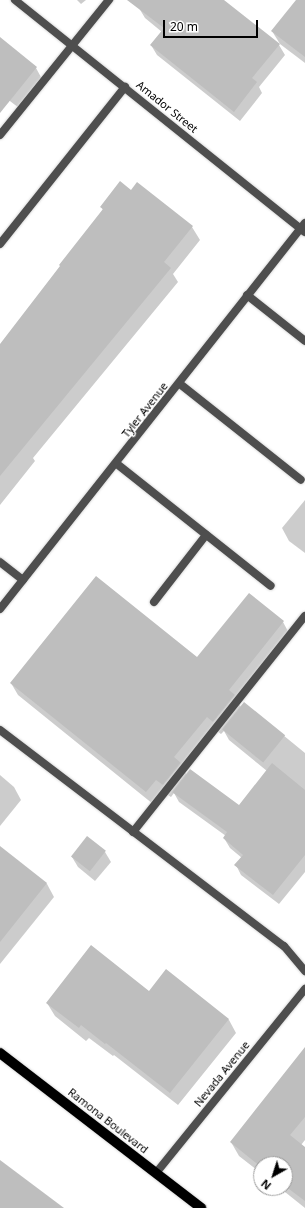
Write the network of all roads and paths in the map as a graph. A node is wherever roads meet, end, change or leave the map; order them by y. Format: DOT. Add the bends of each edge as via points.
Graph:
graph roads {
  1 [pos="15,0"];
  2 [pos="109,0"];
  3 [pos="73,45"];
  4 [pos="125,87"];
  5 [pos="0,136"];
  6 [pos="304,228"];
  7 [pos="0,244"];
  8 [pos="247,295"];
  9 [pos="305,341"];
  10 [pos="180,384"];
  11 [pos="117,464"];
  12 [pos="301,480"];
  13 [pos="206,534"];
  14 [pos="0,562"];
  15 [pos="23,580"];
  16 [pos="271,586"];
  17 [pos="154,602"];
  18 [pos="0,609"];
  19 [pos="305,616"];
  20 [pos="0,730"];
  21 [pos="133,832"];
  22 [pos="305,971"];
  23 [pos="305,989"];
  24 [pos="0,1053"];
  25 [pos="156,1173"];
  26 [pos="201,1208"];
  1 -- 3 [label="street, Amador Street"];
  2 -- 3 [label="street"];
  3 -- 4 [label="street, Amador Street"];
  3 -- 5 [label="street"];
  4 -- 6 [label="street, Amador Street"];
  4 -- 7 [label="street"];
  6 -- 8 [label="street, Tyler Avenue"];
  8 -- 9 [label="street"];
  8 -- 10 [label="street, Tyler Avenue"];
  10 -- 11 [label="street, Tyler Avenue"];
  10 -- 12 [label="street"];
  11 -- 13 [label="street"];
  11 -- 15 [label="street, Tyler Avenue"];
  13 -- 16 [label="street"];
  13 -- 17 [label="street"];
  14 -- 15 [label="street"];
  15 -- 18 [label="street, Tyler Avenue"];
  19 -- 21 [label="street"];
  20 -- 21 [label="street"];
  21 -- 22 [label="street" via="284,946"];
  23 -- 25 [label="street, Nevada Avenue"];
  24 -- 25 [label="main road, Ramona Boulevard"];
  25 -- 26 [label="main road, Ramona Boulevard"];
}
